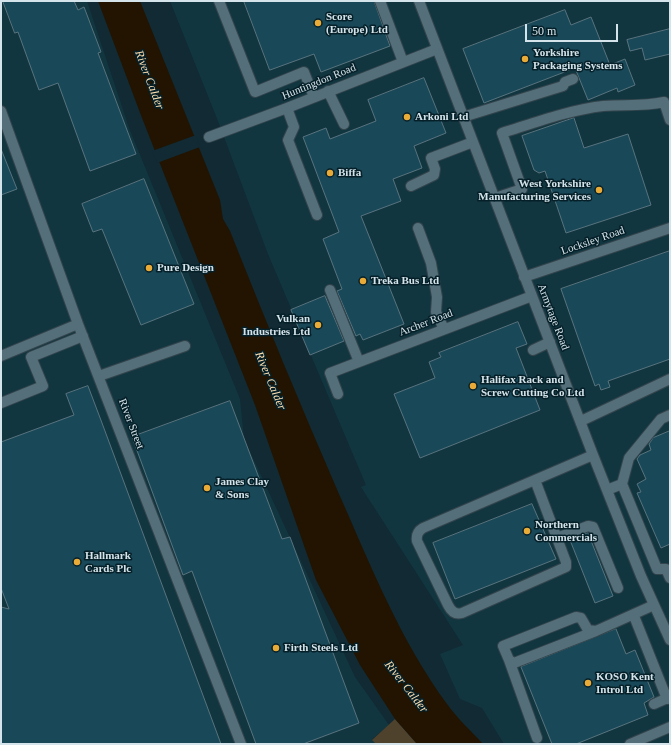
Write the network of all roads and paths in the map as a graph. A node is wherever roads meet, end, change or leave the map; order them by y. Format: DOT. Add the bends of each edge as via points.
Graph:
graph roads {
  1 [pos="219,1"];
  2 [pos="380,1"];
  3 [pos="419,1"];
  4 [pos="437,49"];
  5 [pos="403,62"];
  6 [pos="573,79"];
  7 [pos="328,91"];
  8 [pos="314,97"];
  9 [pos="287,108"];
  10 [pos="1,112"];
  11 [pos="464,117"];
  12 [pos="670,120"];
  13 [pos="344,124"];
  14 [pos="209,136"];
  15 [pos="473,142"];
  16 [pos="411,186"];
  17 [pos="495,198"];
  18 [pos="317,215"];
  19 [pos="418,228"];
  20 [pos="670,228"];
  21 [pos="524,277"];
  22 [pos="330,290"];
  23 [pos="532,296"];
  24 [pos="78,324"];
  25 [pos="444,329"];
  26 [pos="83,336"];
  27 [pos="550,342"];
  28 [pos="185,346"];
  29 [pos="533,350"];
  30 [pos="1,356"];
  31 [pos="359,362"];
  32 [pos="99,376"];
  33 [pos="670,379"];
  34 [pos="338,394"];
  35 [pos="1,403"];
  36 [pos="670,415"];
  37 [pos="581,421"];
  38 [pos="593,456"];
  39 [pos="535,480"];
  40 [pos="622,484"];
  41 [pos="607,490"];
  42 [pos="557,538"];
  43 [pos="657,568"];
  44 [pos="641,576"];
  45 [pos="670,578"];
  46 [pos="618,588"];
  47 [pos="654,605"];
  48 [pos="634,616"];
  49 [pos="596,631"];
  50 [pos="670,640"];
  51 [pos="509,660"];
  52 [pos="668,698"];
  53 [pos="654,704"];
  54 [pos="670,727"];
  55 [pos="537,738"];
  56 [pos="241,744"];
  57 [pos="630,744"];
  1 -- 8 [label="street" via="255,92 304,72"];
  2 -- 5 [label="street"];
  3 -- 4 [label="street, Armytage Road"];
  4 -- 5 [label="street, Huntingdon Road"];
  4 -- 11 [label="street, Armytage Road"];
  5 -- 7 [label="street, Huntingdon Road"];
  6 -- 11 [label="street" via="565,82 563,86"];
  7 -- 8 [label="street, Huntingdon Road"];
  7 -- 13 [label="street"];
  8 -- 9 [label="street, Huntingdon Road"];
  9 -- 14 [label="street, Huntingdon Road"];
  9 -- 18 [label="street" via="294,127 288,140"];
  10 -- 24 [label="street, River Street"];
  11 -- 15 [label="street, Armytage Road"];
  12 -- 17 [label="street" via="664,102 647,106 603,106 502,133 522,189"];
  15 -- 16 [label="street" via="431,158 434,174"];
  15 -- 17 [label="street, Armytage Road"];
  17 -- 21 [label="street, Armytage Road"];
  19 -- 25 [label="street" via="431,263 437,297 436,312"];
  20 -- 21 [label="street, Locksley Road"];
  21 -- 23 [label="street, Armytage Road"];
  22 -- 31 [label="street"];
  23 -- 25 [label="street, Archer Road"];
  23 -- 27 [label="street, Armytage Road"];
  24 -- 26 [label="street, River Street"];
  24 -- 30 [label="street"];
  25 -- 31 [label="street, Archer Road"];
  26 -- 32 [label="street, River Street"];
  26 -- 35 [label="street" via="31,357 43,386"];
  27 -- 29 [label="street"];
  27 -- 37 [label="street, Armytage Road"];
  28 -- 32 [label="street"];
  31 -- 34 [label="street, Archer Road" via="330,373"];
  32 -- 56 [label="street, River Street"];
  33 -- 37 [label="street"];
  36 -- 40 [label="street" via="661,419 629,458"];
  37 -- 38 [label="street, Armytage Road"];
  38 -- 39 [label="street"];
  38 -- 41 [label="street, Armytage Road"];
  39 -- 42 [label="street"];
  39 -- 42 [label="street" via="423,528 418,533 417,541 450,609 458,614 564,569 566,562"];
  40 -- 41 [label="street"];
  40 -- 43 [label="street"];
  41 -- 44 [label="street, Armytage Road"];
  42 -- 46 [label="street" via="588,526 593,527"];
  43 -- 44 [label="street"];
  43 -- 45 [label="street" via="666,569"];
  44 -- 47 [label="street, Armytage Road"];
  47 -- 48 [label="street"];
  47 -- 50 [label="street, Armytage Road"];
  48 -- 49 [label="street"];
  48 -- 52 [label="street"];
  49 -- 51 [label="street" via="514,663"];
  49 -- 51 [label="street" via="588,630 581,618 576,617 503,646"];
  51 -- 55 [label="street"];
  52 -- 53 [label="street"];
  54 -- 57 [label="street"];
}
